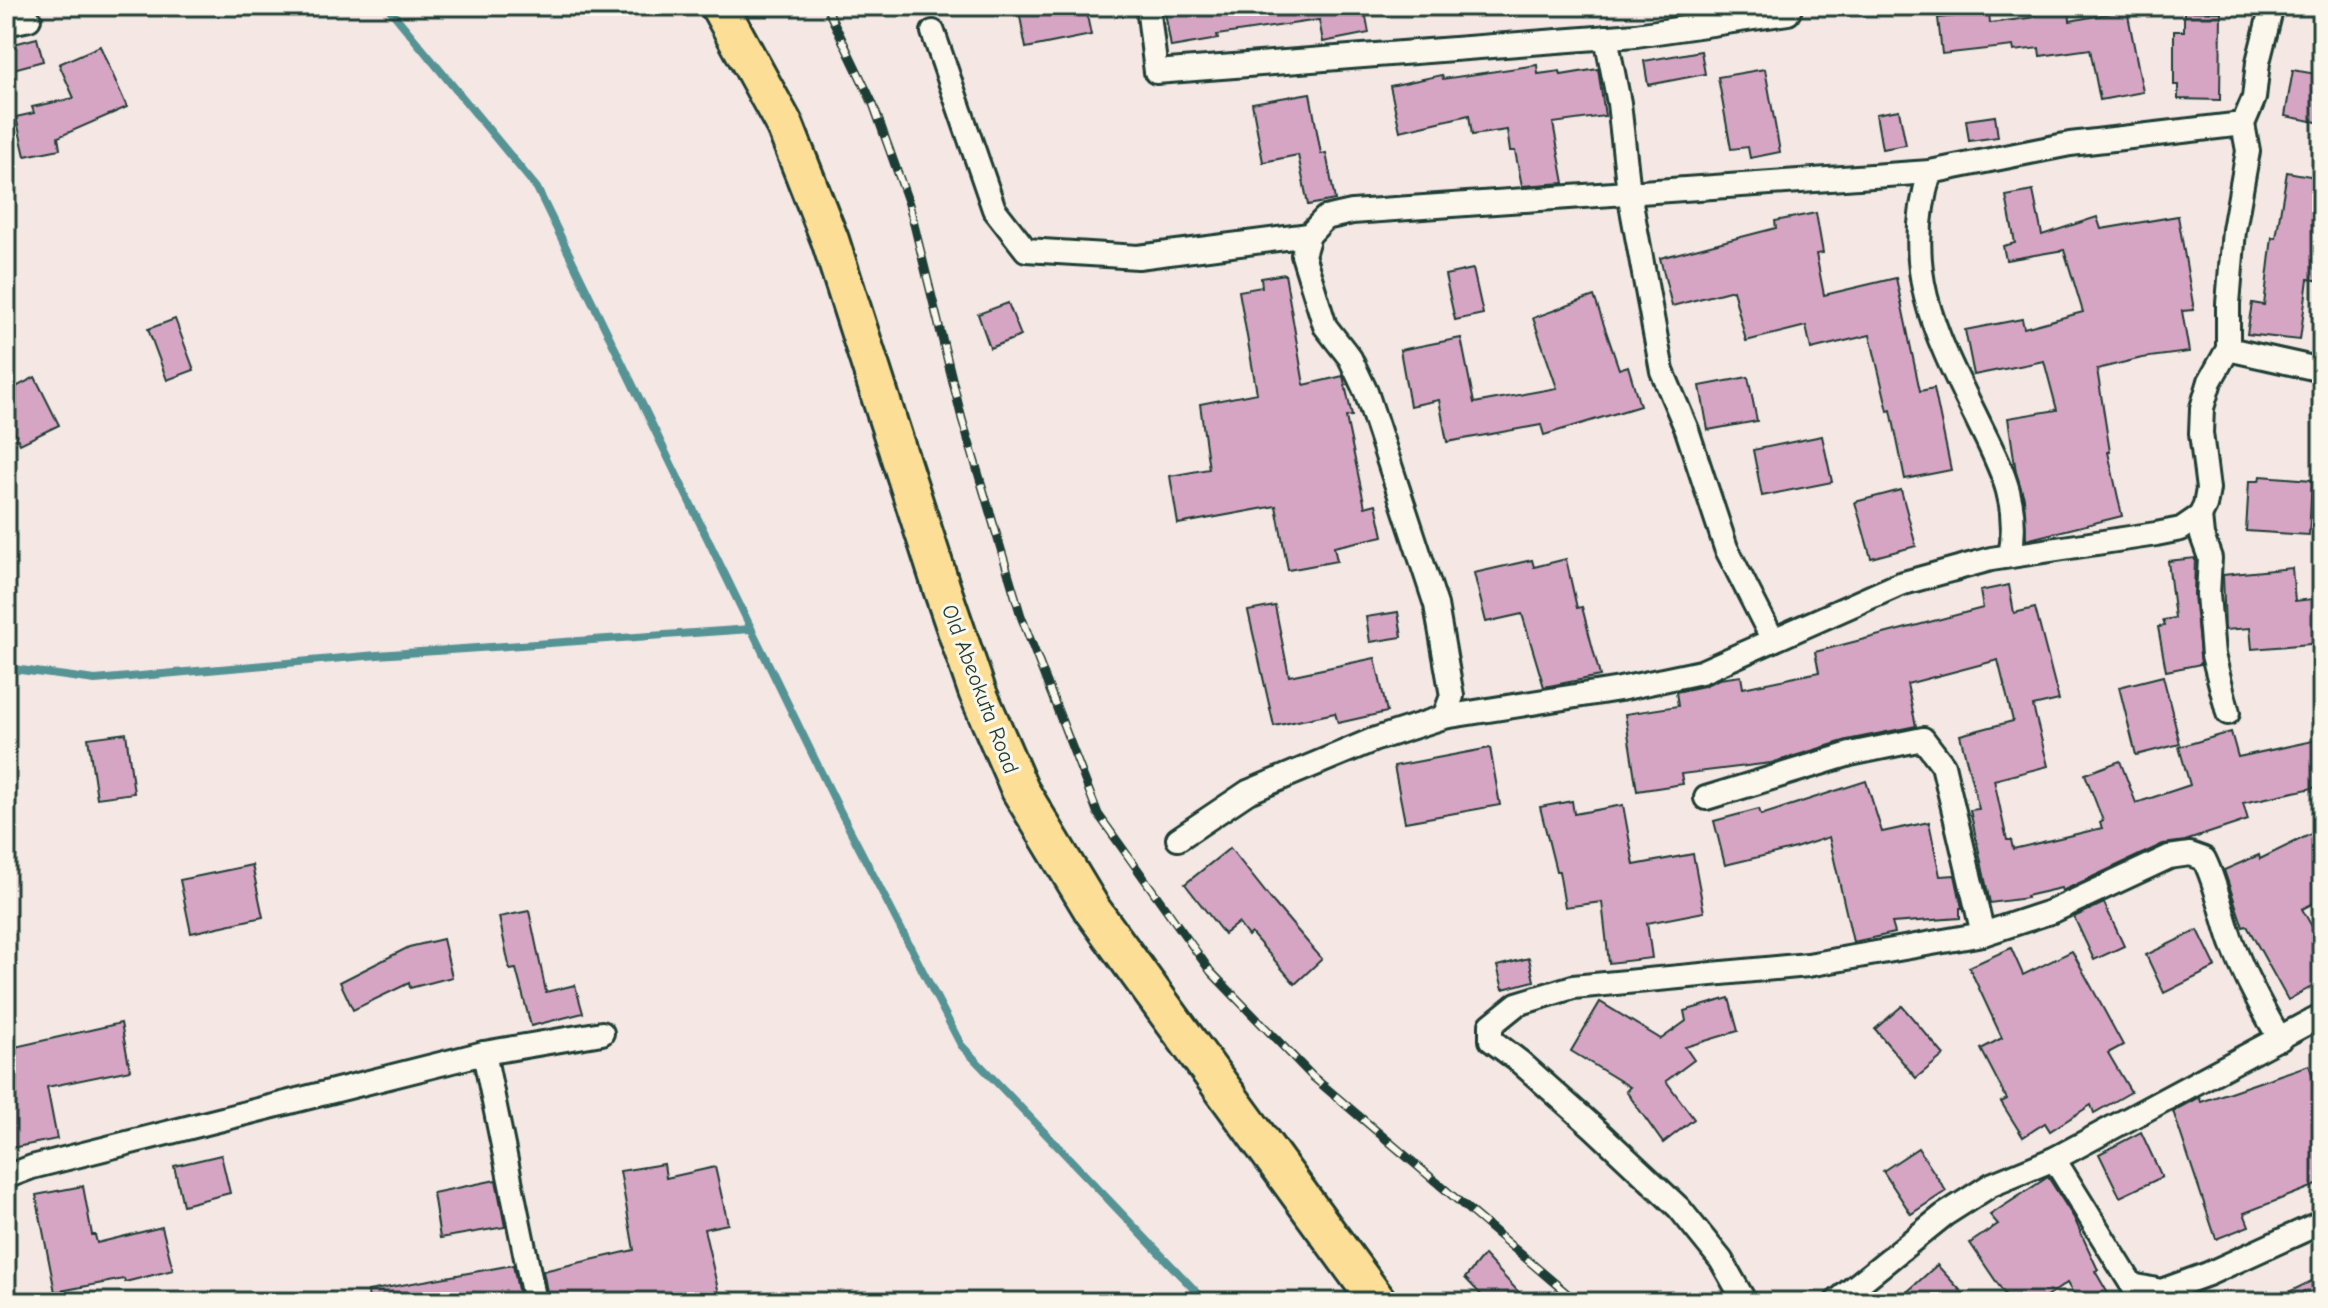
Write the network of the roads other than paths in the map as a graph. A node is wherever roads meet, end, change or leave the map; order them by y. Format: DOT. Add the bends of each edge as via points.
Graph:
graph roads {
  1 [pos="719,6"];
  2 [pos="1148,6"];
  3 [pos="1791,6"];
  4 [pos="2272,6"];
  5 [pos="29,19"];
  6 [pos="6,24"];
  7 [pos="933,32"];
  8 [pos="1606,37"];
  9 [pos="2243,124"];
  10 [pos="1930,172"];
  11 [pos="1629,193"];
  12 [pos="1309,235"];
  13 [pos="2228,349"];
  14 [pos="2322,370"];
  15 [pos="2195,527"];
  16 [pos="2010,556"];
  17 [pos="1773,640"];
  18 [pos="1448,706"];
  19 [pos="2228,713"];
  20 [pos="1706,798"];
  21 [pos="1178,839"];
  22 [pos="1983,934"];
  23 [pos="2322,1015"];
  24 [pos="602,1033"];
  25 [pos="2280,1039"];
  26 [pos="484,1053"];
  27 [pos="2054,1159"];
  28 [pos="6,1177"];
  29 [pos="2322,1222"];
  30 [pos="2155,1296"];
  31 [pos="535,1302"];
  32 [pos="1378,1302"];
  33 [pos="1745,1302"];
  34 [pos="1836,1302"];
  1 -- 32 [label="highway, Old Abeokuta Road" via="785,126 830,240 977,691 1020,790 1093,911"];
  2 -- 8 [label="street" via="1156,72"];
  3 -- 8 [label="street" via="1788,13"];
  4 -- 9 [label="street" via="2254,98"];
  5 -- 6 [label="street"];
  7 -- 12 [label="street" via="994,209 1026,250 1138,257"];
  8 -- 11 [label="street"];
  9 -- 10 [label="street" via="2070,144"];
  9 -- 13 [label="street" via="2248,151 2234,230"];
  10 -- 11 [label="street"];
  10 -- 16 [label="street" via="1917,235 1920,274 1944,351 1998,463 2014,510"];
  11 -- 12 [label="street" via="1352,212 1325,218"];
  11 -- 17 [label="street" via="1662,371 1726,548"];
  12 -- 18 [label="street" via="1303,255 1325,326 1350,358 1366,392 1436,605"];
  13 -- 14 [label="street"];
  13 -- 15 [label="street" via="2202,408 2208,489"];
  15 -- 16 [label="street"];
  15 -- 19 [label="street" via="2210,558 2213,655"];
  16 -- 17 [label="street" via="1900,584"];
  17 -- 18 [label="street" via="1701,672 1620,689 1483,710"];
  18 -- 21 [label="street" via="1248,792"];
  20 -- 22 [label="street" via="1850,754 1923,739 1943,765"];
  22 -- 25 [label="street" via="2053,911 2169,857 2190,854 2204,859 2211,873 2249,986"];
  22 -- 33 [label="street" via="1808,965 1573,987 1517,1004 1491,1025 1491,1040 1679,1208 1721,1260"];
  23 -- 25 [label="street"];
  24 -- 26 [label="street"];
  25 -- 27 [label="street"];
  26 -- 28 [label="street"];
  26 -- 31 [label="street"];
  27 -- 30 [label="street" via="2132,1285"];
  27 -- 34 [label="street" via="1991,1185 1944,1215"];
  29 -- 30 [label="street"];
}
